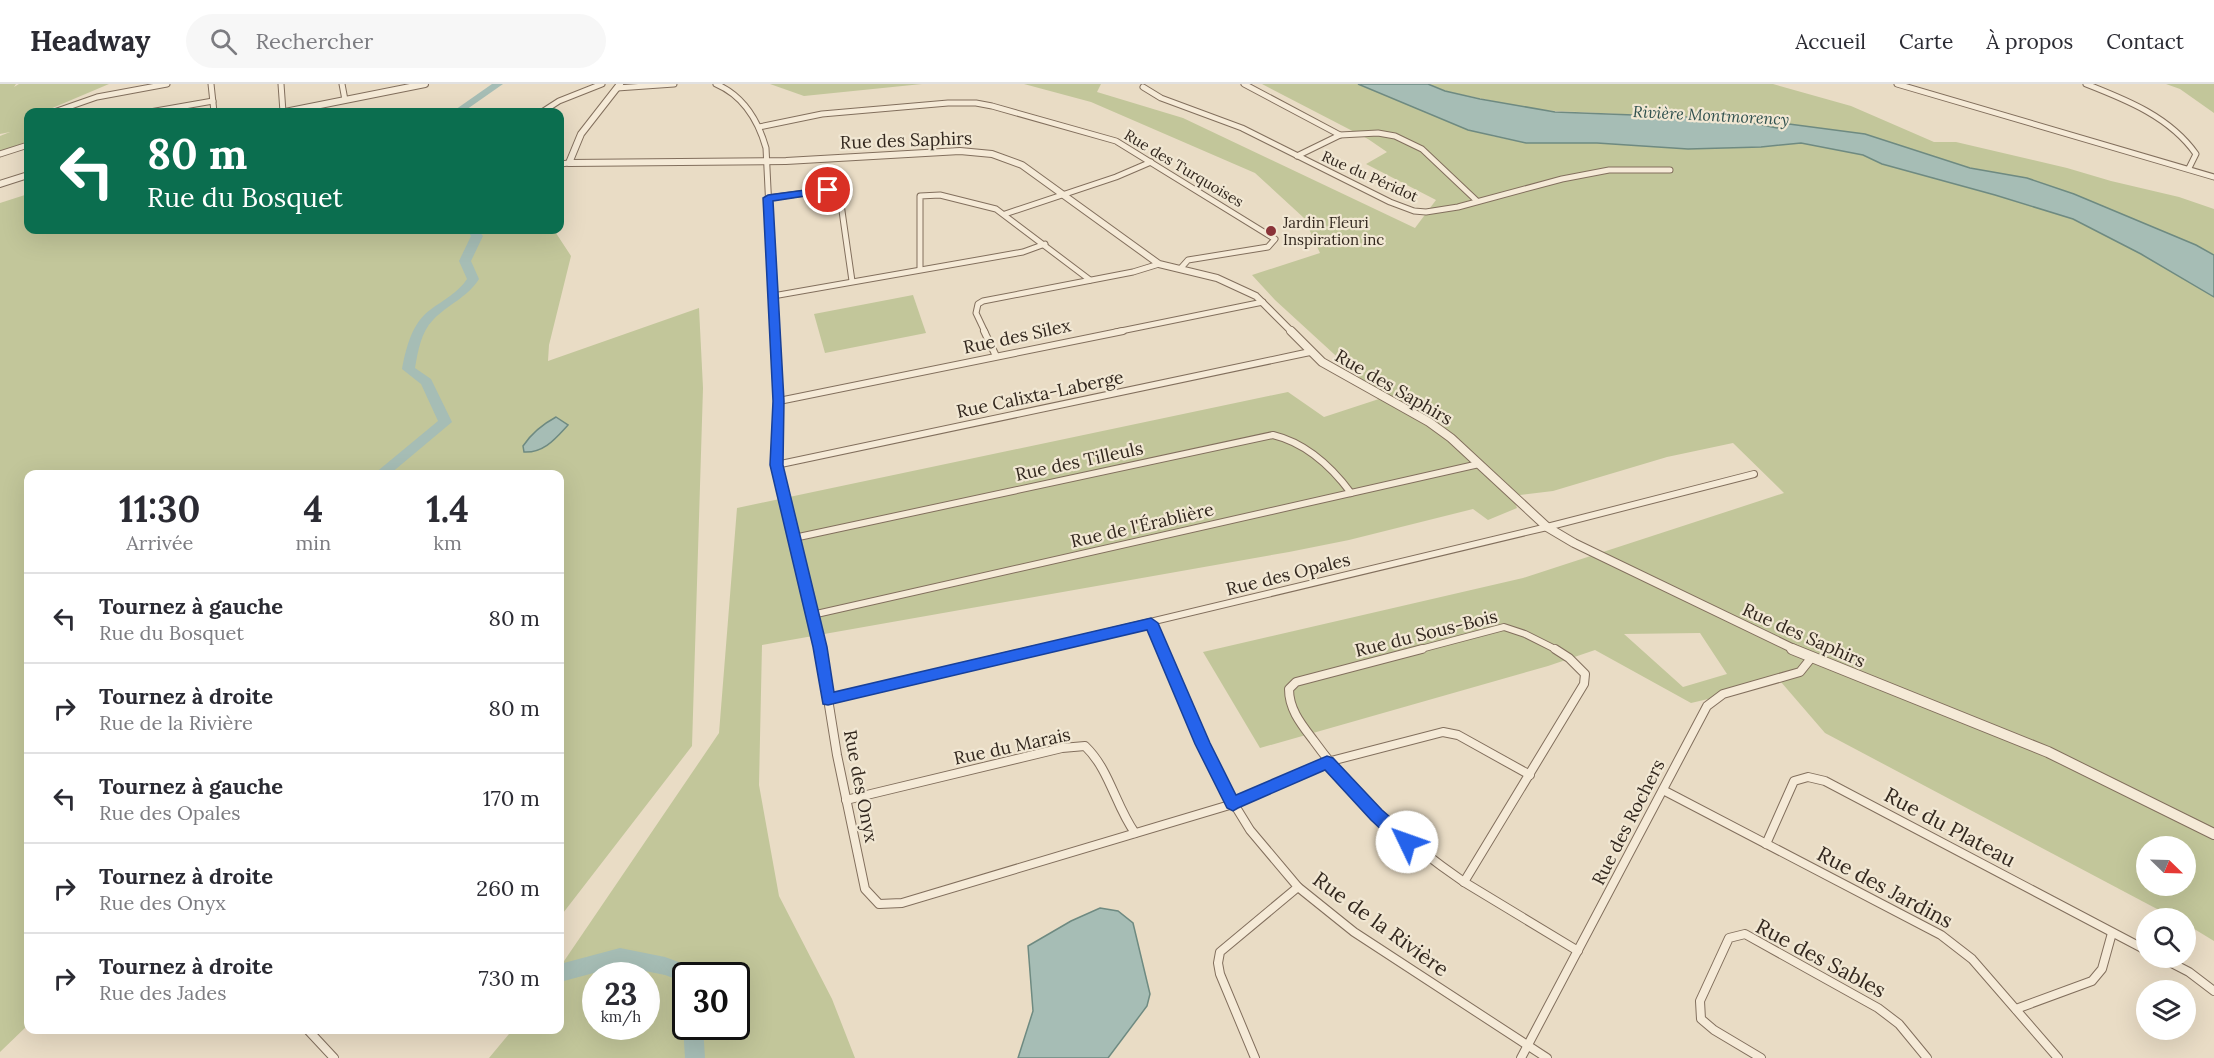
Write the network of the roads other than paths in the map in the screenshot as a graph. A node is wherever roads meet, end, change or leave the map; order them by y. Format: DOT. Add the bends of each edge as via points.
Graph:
graph roads {
  1 [pos="167,84"];
  2 [pos="211,84"];
  3 [pos="281,84"];
  4 [pos="342,84"];
  5 [pos="425,84"];
  6 [pos="602,84"];
  7 [pos="674,84"];
  8 [pos="716,84"];
  9 [pos="1244,84"];
  10 [pos="1897,84"];
  11 [pos="2086,84"];
  12 [pos="618,86"];
  13 [pos="1143,87"];
  14 [pos="345,100"];
  15 [pos="213,101"];
  16 [pos="66,108"];
  17 [pos="173,108"];
  18 [pos="214,108"];
  19 [pos="284,108"];
  20 [pos="304,108"];
  21 [pos="548,108"];
  22 [pos="759,127"];
  23 [pos="1340,135"];
  24 [pos="24,146"];
  25 [pos="0,154"];
  26 [pos="1297,156"];
  27 [pos="766,161"];
  28 [pos="1152,162"];
  29 [pos="569,163"];
  30 [pos="564,164"];
  31 [pos="2189,168"];
  32 [pos="1670,170"];
  33 [pos="24,176"];
  34 [pos="2214,177"];
  35 [pos="0,184"];
  36 [pos="1063,195"];
  37 [pos="768,198"];
  38 [pos="1477,201"];
  39 [pos="1005,214"];
  40 [pos="1045,244"];
  41 [pos="1159,264"];
  42 [pos="920,269"];
  43 [pos="1180,269"];
  44 [pos="1090,280"];
  45 [pos="852,281"];
  46 [pos="772,296"];
  47 [pos="1263,302"];
  48 [pos="1310,352"];
  49 [pos="996,356"];
  50 [pos="778,401"];
  51 [pos="1479,464"];
  52 [pos="776,465"];
  53 [pos="1754,474"];
  54 [pos="1351,493"];
  55 [pos="1548,527"];
  56 [pos="794,538"];
  57 [pos="812,615"];
  58 [pos="1151,623"];
  59 [pos="1812,657"];
  60 [pos="828,699"];
  61 [pos="1327,762"];
  62 [pos="1530,775"];
  63 [pos="1662,790"];
  64 [pos="846,800"];
  65 [pos="1233,804"];
  66 [pos="1135,833"];
  67 [pos="2214,834"];
  68 [pos="1766,844"];
  69 [pos="1463,883"];
  70 [pos="1298,886"];
  71 [pos="2112,933"];
  72 [pos="2136,945"];
  73 [pos="1578,951"];
  74 [pos="2181,968"];
  75 [pos="2214,991"];
  76 [pos="2016,1009"];
  77 [pos="312,1034"];
  78 [pos="1527,1046"];
  79 [pos="334,1058"];
  80 [pos="1255,1058"];
  81 [pos="1521,1058"];
  82 [pos="1547,1058"];
  83 [pos="1761,1058"];
  84 [pos="1927,1058"];
  85 [pos="2058,1058"];
  1 -- 16 [label="street"];
  2 -- 15 [label="street"];
  3 -- 19 [label="street"];
  4 -- 14 [label="street"];
  5 -- 14 [label="street"];
  6 -- 21 [label="street"];
  7 -- 12 [label="street"];
  8 -- 22 [label="street" via="734,92"];
  9 -- 23 [label="street"];
  10 -- 31 [label="street"];
  11 -- 31 [label="street" via="2130,102 2180,136 2196,154"];
  12 -- 29 [label="street" via="581,134"];
  13 -- 26 [label="street, Rue du Péridot" via="1161,98 1242,128"];
  14 -- 20 [label="street"];
  15 -- 17 [label="street"];
  15 -- 18 [label="street"];
  22 -- 27 [label="street, Rue des Onyx"];
  22 -- 28 [label="street, Rue des Turquoises" via="822,114 976,103 1116,141"];
  23 -- 26 [label="street"];
  23 -- 38 [label="street" via="1378,133 1410,142 1431,156"];
  24 -- 25 [label="street"];
  26 -- 38 [label="street, Rue du Péridot" via="1414,211 1440,210"];
  27 -- 29 [label="street, Rue des Saphirs"];
  27 -- 36 [label="street, Rue des Saphirs" via="979,151 1022,165"];
  27 -- 37 [label="street, Rue des Onyx"];
  28 -- 36 [label="street"];
  28 -- 43 [label="street, Rue des Turquoises" via="1275,239 1268,247 1188,260"];
  29 -- 30 [label="street, Rue des Saphirs"];
  31 -- 34 [label="street"];
  32 -- 38 [label="street, Rue du Péridot" via="1609,170"];
  33 -- 35 [label="street"];
  36 -- 39 [label="street"];
  36 -- 41 [label="street, Rue des Saphirs"];
  37 -- 45 [label="street" via="837,192"];
  37 -- 46 [label="street, Rue des Onyx"];
  39 -- 40 [label="street"];
  39 -- 42 [label="street" via="974,202 940,195 920,196"];
  40 -- 42 [label="street" via="1023,252"];
  40 -- 44 [label="street"];
  41 -- 43 [label="street, Rue des Saphirs"];
  41 -- 44 [label="street"];
  42 -- 45 [label="street"];
  43 -- 47 [label="street, Rue des Saphirs" via="1238,286"];
  44 -- 49 [label="street" via="991,298 978,304 976,313"];
  45 -- 46 [label="street"];
  46 -- 50 [label="street, Rue des Onyx"];
  47 -- 48 [label="street, Rue des Saphirs"];
  47 -- 49 [label="street, Rue des Silex"];
  48 -- 51 [label="street, Rue des Saphirs" via="1429,422"];
  48 -- 52 [label="street, Rue Calixta-Laberge"];
  49 -- 50 [label="street, Rue des Silex"];
  50 -- 52 [label="street, Rue des Onyx"];
  51 -- 54 [label="street, Rue de l'Érablière"];
  51 -- 55 [label="street, Rue des Saphirs"];
  52 -- 56 [label="street, Rue des Onyx"];
  53 -- 55 [label="street, Rue des Opales"];
  54 -- 56 [label="street, Rue des Tilleuls" via="1338,475 1320,461 1286,437 1273,435"];
  54 -- 57 [label="street, Rue de l'Érablière"];
  55 -- 58 [label="street, Rue des Opales"];
  55 -- 59 [label="street, Rue des Saphirs"];
  56 -- 57 [label="street, Rue des Onyx"];
  57 -- 60 [label="street, Rue des Onyx"];
  58 -- 60 [label="street, Rue des Opales"];
  58 -- 65 [label="street, Rue de la Rivière" via="1202,744"];
  59 -- 63 [label="street, Rue des Rochers" via="1800,672 1723,694 1707,706"];
  59 -- 67 [label="street, Rue des Saphirs" via="2048,752"];
  60 -- 64 [label="street, Rue des Onyx"];
  61 -- 62 [label="street, Rue des Onyx" via="1443,732 1458,735"];
  61 -- 62 [label="street, Rue du Sous-Bois" via="1288,701 1289,689 1296,681 1504,627 1522,631 1578,665 1585,674 1584,684"];
  61 -- 65 [label="street, Rue des Onyx"];
  61 -- 69 [label="street, Rue du Sous-Bois" via="1407,842"];
  62 -- 69 [label="street, Rue du Sous-Bois"];
  63 -- 68 [label="street, Rue des Jardins"];
  63 -- 73 [label="street, Rue des Rochers"];
  64 -- 66 [label="street, Rue du Marais" via="1062,748 1085,746 1097,754"];
  64 -- 66 [label="street, Rue des Onyx" via="865,889 879,904 902,903"];
  65 -- 66 [label="street, Rue des Onyx"];
  65 -- 70 [label="street, Rue de la Rivière"];
  68 -- 71 [label="street, Rue du Plateau" via="1794,781 1808,777 1825,781"];
  68 -- 76 [label="street, Rue des Jardins" via="1941,935 1971,959"];
  69 -- 73 [label="street, Rue du Sous-Bois"];
  70 -- 78 [label="street, Rue de la Rivière" via="1354,932"];
  70 -- 80 [label="street" via="1220,952 1220,974"];
  71 -- 72 [label="street, Rue du Plateau"];
  71 -- 76 [label="street" via="2102,969 2092,981"];
  73 -- 78 [label="street, Rue des Rochers"];
  74 -- 75 [label="street"];
  76 -- 85 [label="street, Rue des Jardins"];
  77 -- 79 [label="street"];
  78 -- 81 [label="street, Rue des Rochers"];
  78 -- 82 [label="street, Rue de la Rivière"];
  83 -- 84 [label="street, Rue des Sables" via="1701,1019 1700,1001 1729,938 1745,934 1878,1008 1899,1024"];
}
